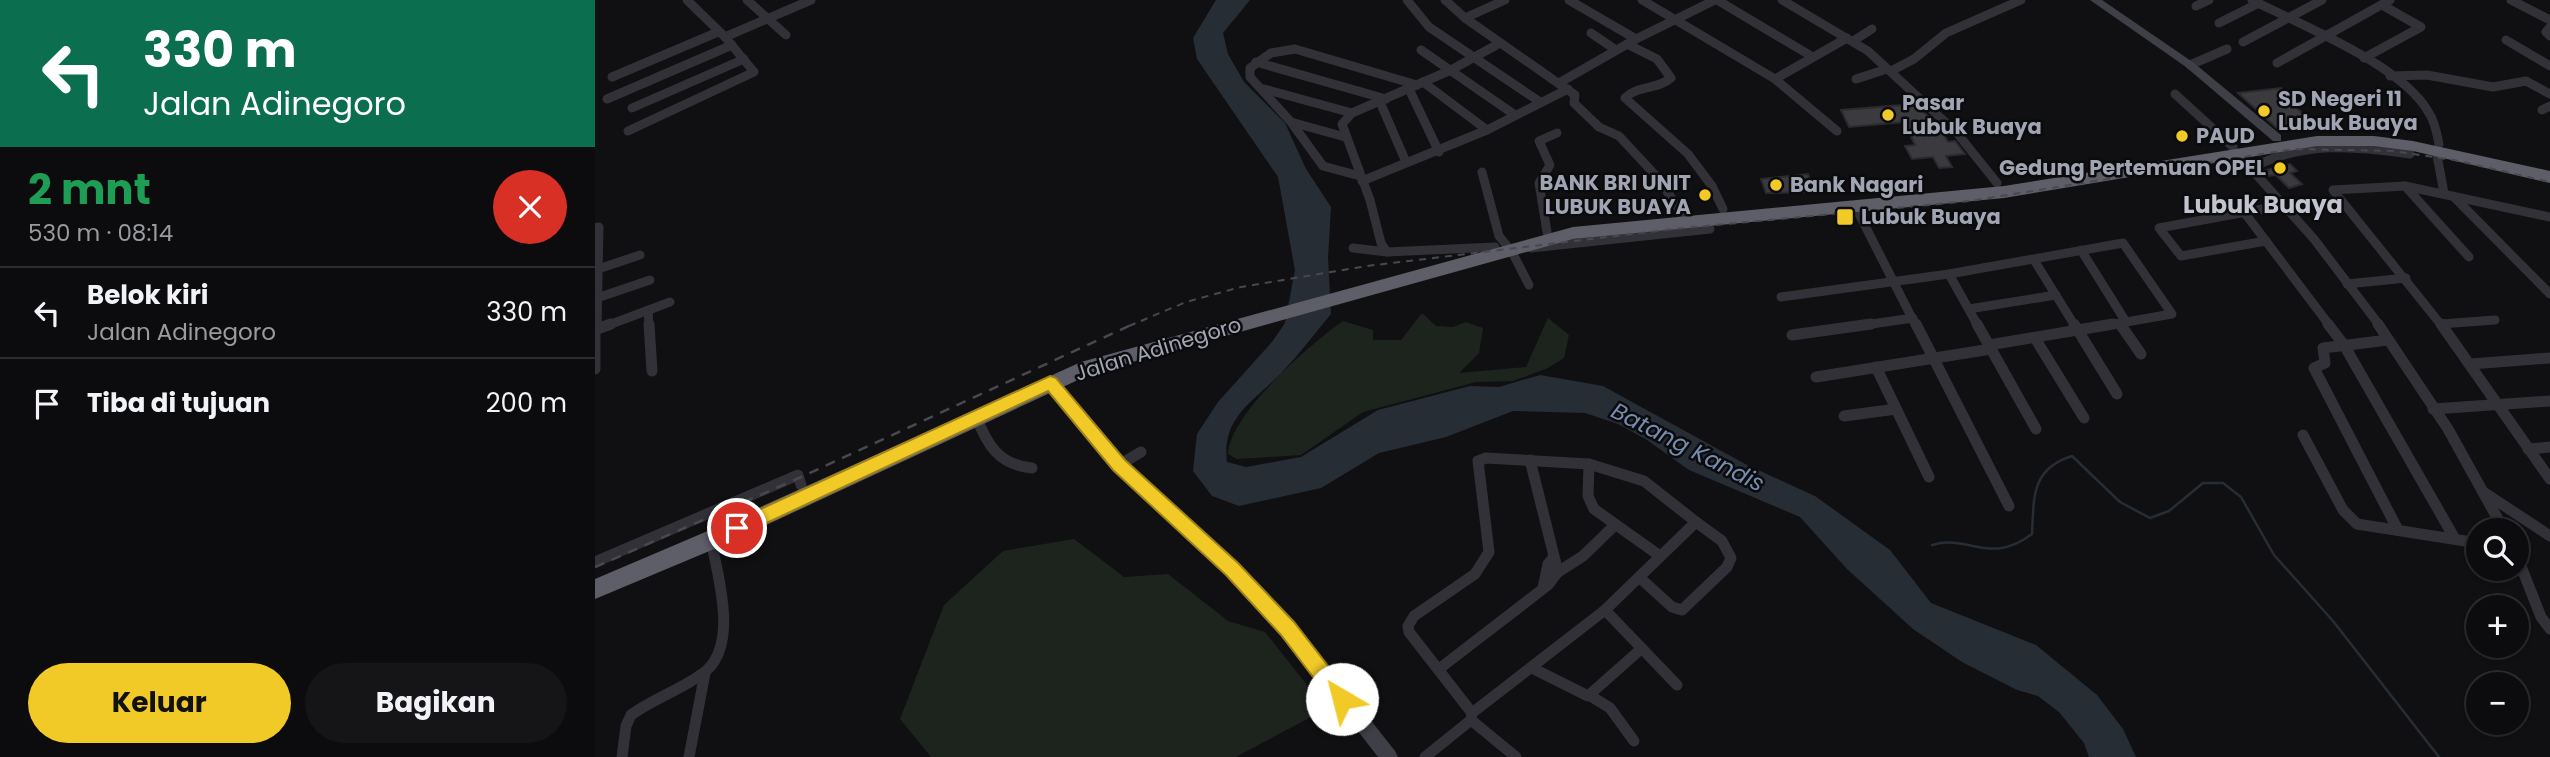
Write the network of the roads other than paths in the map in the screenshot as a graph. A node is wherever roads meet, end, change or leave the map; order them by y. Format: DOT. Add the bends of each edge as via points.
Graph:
graph roads {
  1 [pos="687,0"];
  2 [pos="747,0"];
  3 [pos="811,0"];
  4 [pos="1407,0"];
  5 [pos="1445,0"];
  6 [pos="1505,0"];
  7 [pos="1569,0"];
  8 [pos="1642,0"];
  9 [pos="1716,0"];
  10 [pos="1782,0"];
  11 [pos="2021,0"];
  12 [pos="2095,0"];
  13 [pos="2209,0"];
  14 [pos="2296,0"];
  15 [pos="2322,0"];
  16 [pos="2511,0"];
  17 [pos="2256,2"];
  18 [pos="2386,2"];
  19 [pos="796,3"];
  20 [pos="2196,6"];
  21 [pos="2309,7"];
  22 [pos="768,18"];
  23 [pos="1465,18"];
  24 [pos="2287,18"];
  25 [pos="2550,20"];
  26 [pos="1674,21"];
  27 [pos="2220,23"];
  28 [pos="2550,27"];
  29 [pos="1872,29"];
  30 [pos="1591,33"];
  31 [pos="722,35"];
  32 [pos="786,35"];
  33 [pos="2550,36"];
  34 [pos="2324,38"];
  35 [pos="1850,40"];
  36 [pos="2506,40"];
  37 [pos="2243,41"];
  38 [pos="1632,42"];
  39 [pos="1500,43"];
  40 [pos="732,45"];
  41 [pos="2227,49"];
  42 [pos="1421,50"];
  43 [pos="1616,50"];
  44 [pos="1476,57"];
  45 [pos="1813,57"];
  46 [pos="2364,58"];
  47 [pos="744,59"];
  48 [pos="1256,62"];
  49 [pos="2277,63"];
  50 [pos="2190,65"];
  51 [pos="2550,66"];
  52 [pos="1451,70"];
  53 [pos="1889,70"];
  54 [pos="2390,76"];
  55 [pos="612,77"];
  56 [pos="1775,79"];
  57 [pos="1856,79"];
  58 [pos="1416,85"];
  59 [pos="1563,86"];
  60 [pos="1264,89"];
  61 [pos="2175,94"];
  62 [pos="2550,94"];
  63 [pos="607,99"];
  64 [pos="1383,100"];
  65 [pos="1540,102"];
  66 [pos="632,108"];
  67 [pos="1352,113"];
  68 [pos="1514,115"];
  69 [pos="1291,122"];
  70 [pos="1487,130"];
  71 [pos="628,131"];
  72 [pos="1837,131"];
  73 [pos="1557,133"];
  74 [pos="2345,136"];
  75 [pos="1345,137"];
  76 [pos="2277,138"];
  77 [pos="2437,147"];
  78 [pos="2235,150"];
  79 [pos="1439,152"];
  80 [pos="2410,154"];
  81 [pos="1406,162"];
  82 [pos="2252,168"];
  83 [pos="2550,170"];
  84 [pos="1482,172"];
  85 [pos="2550,177"];
  86 [pos="1361,178"];
  87 [pos="1997,183"];
  88 [pos="2405,186"];
  89 [pos="2448,195"];
  90 [pos="2284,205"];
  91 [pos="1856,208"];
  92 [pos="1758,211"];
  93 [pos="1730,212"];
  94 [pos="2244,212"];
  95 [pos="1682,214"];
  96 [pos="2550,217"];
  97 [pos="595,228"];
  98 [pos="1710,229"];
  99 [pos="1547,232"];
  100 [pos="2266,241"];
  101 [pos="1353,248"];
  102 [pos="1507,248"];
  103 [pos="2081,250"];
  104 [pos="1387,252"];
  105 [pos="640,255"];
  106 [pos="2469,257"];
  107 [pos="2034,260"];
  108 [pos="598,269"];
  109 [pos="1949,274"];
  110 [pos="2406,278"];
  111 [pos="650,280"];
  112 [pos="1893,282"];
  113 [pos="2347,284"];
  114 [pos="1529,285"];
  115 [pos="2550,294"];
  116 [pos="2056,295"];
  117 [pos="1781,296"];
  118 [pos="597,298"];
  119 [pos="670,302"];
  120 [pos="1282,307"];
  121 [pos="1969,309"];
  122 [pos="648,310"];
  123 [pos="1913,318"];
  124 [pos="2495,320"];
  125 [pos="2122,323"];
  126 [pos="2441,324"];
  127 [pos="596,329"];
  128 [pos="2078,330"];
  129 [pos="1792,335"];
  130 [pos="2035,338"];
  131 [pos="2388,340"];
  132 [pos="2344,345"];
  133 [pos="1990,347"];
  134 [pos="2141,354"];
  135 [pos="2550,358"];
  136 [pos="1934,359"];
  137 [pos="2471,364"];
  138 [pos="1876,367"];
  139 [pos="595,369"];
  140 [pos="652,372"];
  141 [pos="1816,377"];
  142 [pos="1050,383"];
  143 [pos="2117,394"];
  144 [pos="2550,401"];
  145 [pos="2497,405"];
  146 [pos="1896,409"];
  147 [pos="2433,409"];
  148 [pos="976,416"];
  149 [pos="1843,416"];
  150 [pos="2084,418"];
  151 [pos="2036,429"];
  152 [pos="2303,435"];
  153 [pos="2550,447"];
  154 [pos="2528,449"];
  155 [pos="1141,452"];
  156 [pos="1530,460"];
  157 [pos="1589,464"];
  158 [pos="1119,465"];
  159 [pos="1031,468"];
  160 [pos="1929,477"];
  161 [pos="2550,479"];
  162 [pos="801,485"];
  163 [pos="2484,493"];
  164 [pos="2009,506"];
  165 [pos="761,511"];
  166 [pos="2498,518"];
  167 [pos="1696,522"];
  168 [pos="1615,524"];
  169 [pos="2398,530"];
  170 [pos="2550,536"];
  171 [pos="2455,539"];
  172 [pos="711,540"];
  173 [pos="2466,541"];
  174 [pos="1660,556"];
  175 [pos="1553,558"];
  176 [pos="595,562"];
  177 [pos="1558,572"];
  178 [pos="595,576"];
  179 [pos="1639,577"];
  180 [pos="2527,581"];
  181 [pos="1543,588"];
  182 [pos="595,589"];
  183 [pos="1605,610"];
  184 [pos="2550,629"];
  185 [pos="1641,649"];
  186 [pos="1532,668"];
  187 [pos="1439,669"];
  188 [pos="705,673"];
  189 [pos="1677,685"];
  190 [pos="1589,695"];
  191 [pos="1471,716"];
  192 [pos="1634,741"];
  193 [pos="622,757"];
  194 [pos="689,757"];
  195 [pos="1389,757"];
  196 [pos="1425,757"];
  197 [pos="1516,757"];
  1 -- 31 [label="street"];
  2 -- 22 [label="street"];
  3 -- 19 [label="street"];
  4 -- 44 [label="street" via="1429,26"];
  5 -- 23 [label="street"];
  6 -- 23 [label="street"];
  7 -- 38 [label="street"];
  8 -- 26 [label="street"];
  9 -- 26 [label="street"];
  9 -- 45 [label="street"];
  10 -- 35 [label="street"];
  11 -- 53 [label="street" via="1946,33 1914,59"];
  12 -- 50 [label="street"];
  13 -- 20 [label="street"];
  14 -- 21 [label="street"];
  15 -- 21 [label="street"];
  16 -- 25 [label="street"];
  17 -- 24 [label="street"];
  17 -- 27 [label="street"];
  18 -- 34 [label="street"];
  18 -- 46 [label="street" via="2421,27"];
  19 -- 22 [label="street"];
  21 -- 24 [label="street"];
  22 -- 31 [label="street"];
  22 -- 32 [label="street"];
  23 -- 39 [label="street"];
  24 -- 34 [label="street"];
  24 -- 37 [label="street"];
  26 -- 38 [label="street"];
  26 -- 56 [label="street"];
  28 -- 33 [label="street" via="2546,32"];
  29 -- 35 [label="street"];
  30 -- 43 [label="street"];
  31 -- 40 [label="street"];
  31 -- 55 [label="street"];
  34 -- 46 [label="street"];
  34 -- 49 [label="street"];
  35 -- 45 [label="street"];
  35 -- 53 [label="street"];
  36 -- 51 [label="street"];
  38 -- 43 [label="street"];
  38 -- 93 [label="street" via="1657,59 1671,78 1630,92 1625,98 1666,132"];
  39 -- 44 [label="street"];
  39 -- 59 [label="street"];
  40 -- 47 [label="street"];
  40 -- 63 [label="street"];
  41 -- 50 [label="street"];
  42 -- 52 [label="street"];
  43 -- 59 [label="street"];
  44 -- 52 [label="street"];
  44 -- 65 [label="street"];
  45 -- 56 [label="street"];
  46 -- 54 [label="street"];
  47 -- 66 [label="street"];
  47 -- 71 [label="street" via="754,69 750,76"];
  48 -- 58 [label="street" via="1295,49"];
  48 -- 60 [label="street" via="1249,74"];
  48 -- 64 [label="street"];
  50 -- 76 [label="street"];
  52 -- 58 [label="street"];
  52 -- 68 [label="street"];
  53 -- 57 [label="street"];
  53 -- 87 [label="street" via="1957,133"];
  54 -- 62 [label="street" via="2415,72 2491,88 2526,80"];
  54 -- 77 [label="street" via="2426,107"];
  56 -- 72 [label="street"];
  58 -- 64 [label="street"];
  58 -- 70 [label="street"];
  58 -- 79 [label="street"];
  59 -- 65 [label="street"];
  59 -- 95 [label="street" via="1576,97 1574,103 1583,114 1619,136 1650,169"];
  60 -- 67 [label="street"];
  60 -- 69 [label="street"];
  61 -- 78 [label="street"];
  64 -- 67 [label="street"];
  64 -- 81 [label="street"];
  65 -- 68 [label="street"];
  67 -- 75 [label="street" via="1342,124"];
  68 -- 70 [label="street"];
  69 -- 75 [label="street"];
  69 -- 86 [label="street" via="1324,166"];
  70 -- 79 [label="street"];
  73 -- 99 [label="street" via="1539,141 1550,165 1539,183"];
  74 -- 76 [label="highway"];
  74 -- 77 [label="highway"];
  74 -- 78 [label="highway"];
  75 -- 86 [label="street"];
  76 -- 78 [label="highway"];
  77 -- 83 [label="highway"];
  77 -- 85 [label="highway"];
  77 -- 89 [label="street"];
  78 -- 82 [label="street"];
  78 -- 87 [label="highway"];
  78 -- 91 [label="highway" via="2004,192"];
  79 -- 81 [label="street"];
  80 -- 82 [label="street" via="2317,149 2272,156"];
  81 -- 86 [label="street"];
  82 -- 90 [label="street"];
  84 -- 102 [label="street"];
  86 -- 104 [label="street"];
  87 -- 92 [label="highway"];
  88 -- 89 [label="street"];
  88 -- 106 [label="street"];
  88 -- 110 [label="street" via="2333,191"];
  89 -- 96 [label="street"];
  89 -- 115 [label="street"];
  90 -- 94 [label="street"];
  90 -- 113 [label="street"];
  91 -- 92 [label="highway"];
  91 -- 112 [label="street"];
  92 -- 93 [label="highway"];
  93 -- 95 [label="highway"];
  93 -- 102 [label="highway" via="1573,233"];
  94 -- 100 [label="street"];
  94 -- 100 [label="street" via="2158,228 2178,255 2185,257"];
  95 -- 99 [label="highway"];
  97 -- 108 [label="street" via="599,227"];
  98 -- 102 [label="street"];
  99 -- 102 [label="highway"];
  100 -- 132 [label="street"];
  101 -- 104 [label="street"];
  102 -- 104 [label="street"];
  102 -- 114 [label="street"];
  102 -- 120 [label="highway, Jalan Adinegoro"];
  103 -- 107 [label="street"];
  103 -- 125 [label="street"];
  103 -- 125 [label="street" via="2123,243 2172,314"];
  105 -- 108 [label="street"];
  107 -- 109 [label="street"];
  107 -- 116 [label="street"];
  108 -- 118 [label="street"];
  109 -- 112 [label="street"];
  109 -- 121 [label="street"];
  110 -- 113 [label="street"];
  110 -- 126 [label="street"];
  111 -- 118 [label="street"];
  112 -- 117 [label="street"];
  112 -- 123 [label="street"];
  113 -- 131 [label="street"];
  116 -- 121 [label="street"];
  116 -- 128 [label="street"];
  118 -- 127 [label="street"];
  119 -- 122 [label="street"];
  120 -- 142 [label="highway, Jalan Adinegoro"];
  120 -- 162 [label="highway, Jalan Adinegoro" via="1108,348"];
  121 -- 133 [label="street"];
  122 -- 127 [label="street"];
  122 -- 140 [label="street"];
  123 -- 129 [label="street"];
  123 -- 136 [label="street"];
  124 -- 126 [label="street"];
  125 -- 128 [label="street"];
  125 -- 134 [label="street"];
  126 -- 137 [label="street"];
  127 -- 139 [label="street"];
  128 -- 130 [label="street"];
  128 -- 143 [label="street"];
  130 -- 133 [label="street"];
  130 -- 150 [label="street"];
  131 -- 132 [label="street"];
  131 -- 147 [label="street"];
  132 -- 169 [label="street" via="2323,348 2325,363 2314,368"];
  132 -- 171 [label="street"];
  133 -- 136 [label="street"];
  133 -- 151 [label="street"];
  135 -- 137 [label="street"];
  136 -- 138 [label="street"];
  136 -- 164 [label="street"];
  137 -- 145 [label="street"];
  138 -- 141 [label="street"];
  138 -- 146 [label="street"];
  142 -- 148 [label="highway, Jalan Adinegoro"];
  142 -- 158 [label="street"];
  144 -- 145 [label="street"];
  145 -- 147 [label="street"];
  145 -- 154 [label="street"];
  146 -- 149 [label="street"];
  146 -- 160 [label="street"];
  147 -- 163 [label="street"];
  148 -- 159 [label="street" via="990,450 1001,462"];
  148 -- 165 [label="highway, Jalan Adinegoro"];
  152 -- 169 [label="street" via="2350,519"];
  153 -- 154 [label="street"];
  154 -- 161 [label="street"];
  155 -- 158 [label="street"];
  156 -- 157 [label="street"];
  156 -- 175 [label="street"];
  156 -- 187 [label="street" via="1478,461 1489,552 1475,574 1414,616 1408,626"];
  157 -- 167 [label="street" via="1644,481"];
  157 -- 168 [label="street" via="1586,482 1594,510"];
  158 -- 195 [label="street" via="1232,569 1288,628"];
  162 -- 165 [label="highway, Jalan Adinegoro"];
  162 -- 176 [label="street" via="799,475"];
  163 -- 166 [label="street"];
  163 -- 170 [label="street"];
  165 -- 172 [label="highway, Jalan Adinegoro"];
  165 -- 178 [label="highway, Jalan Adinegoro"];
  167 -- 174 [label="street"];
  167 -- 179 [label="street" via="1713,532 1729,551 1727,567 1682,610 1672,607"];
  168 -- 174 [label="street"];
  168 -- 177 [label="street" via="1583,556"];
  169 -- 171 [label="street"];
  171 -- 173 [label="street"];
  172 -- 182 [label="highway, Jalan Adinegoro"];
  172 -- 188 [label="street" via="726,632"];
  174 -- 179 [label="street"];
  175 -- 177 [label="street"];
  175 -- 181 [label="street"];
  177 -- 181 [label="street"];
  179 -- 183 [label="street"];
  180 -- 184 [label="street"];
  181 -- 187 [label="street"];
  183 -- 185 [label="street"];
  183 -- 186 [label="street"];
  185 -- 189 [label="street"];
  185 -- 190 [label="street"];
  186 -- 190 [label="street"];
  186 -- 191 [label="street"];
  187 -- 191 [label="street"];
  188 -- 193 [label="street" via="631,715"];
  188 -- 194 [label="street"];
  190 -- 192 [label="street" via="1615,711"];
  191 -- 196 [label="street"];
  191 -- 197 [label="street"];
}
